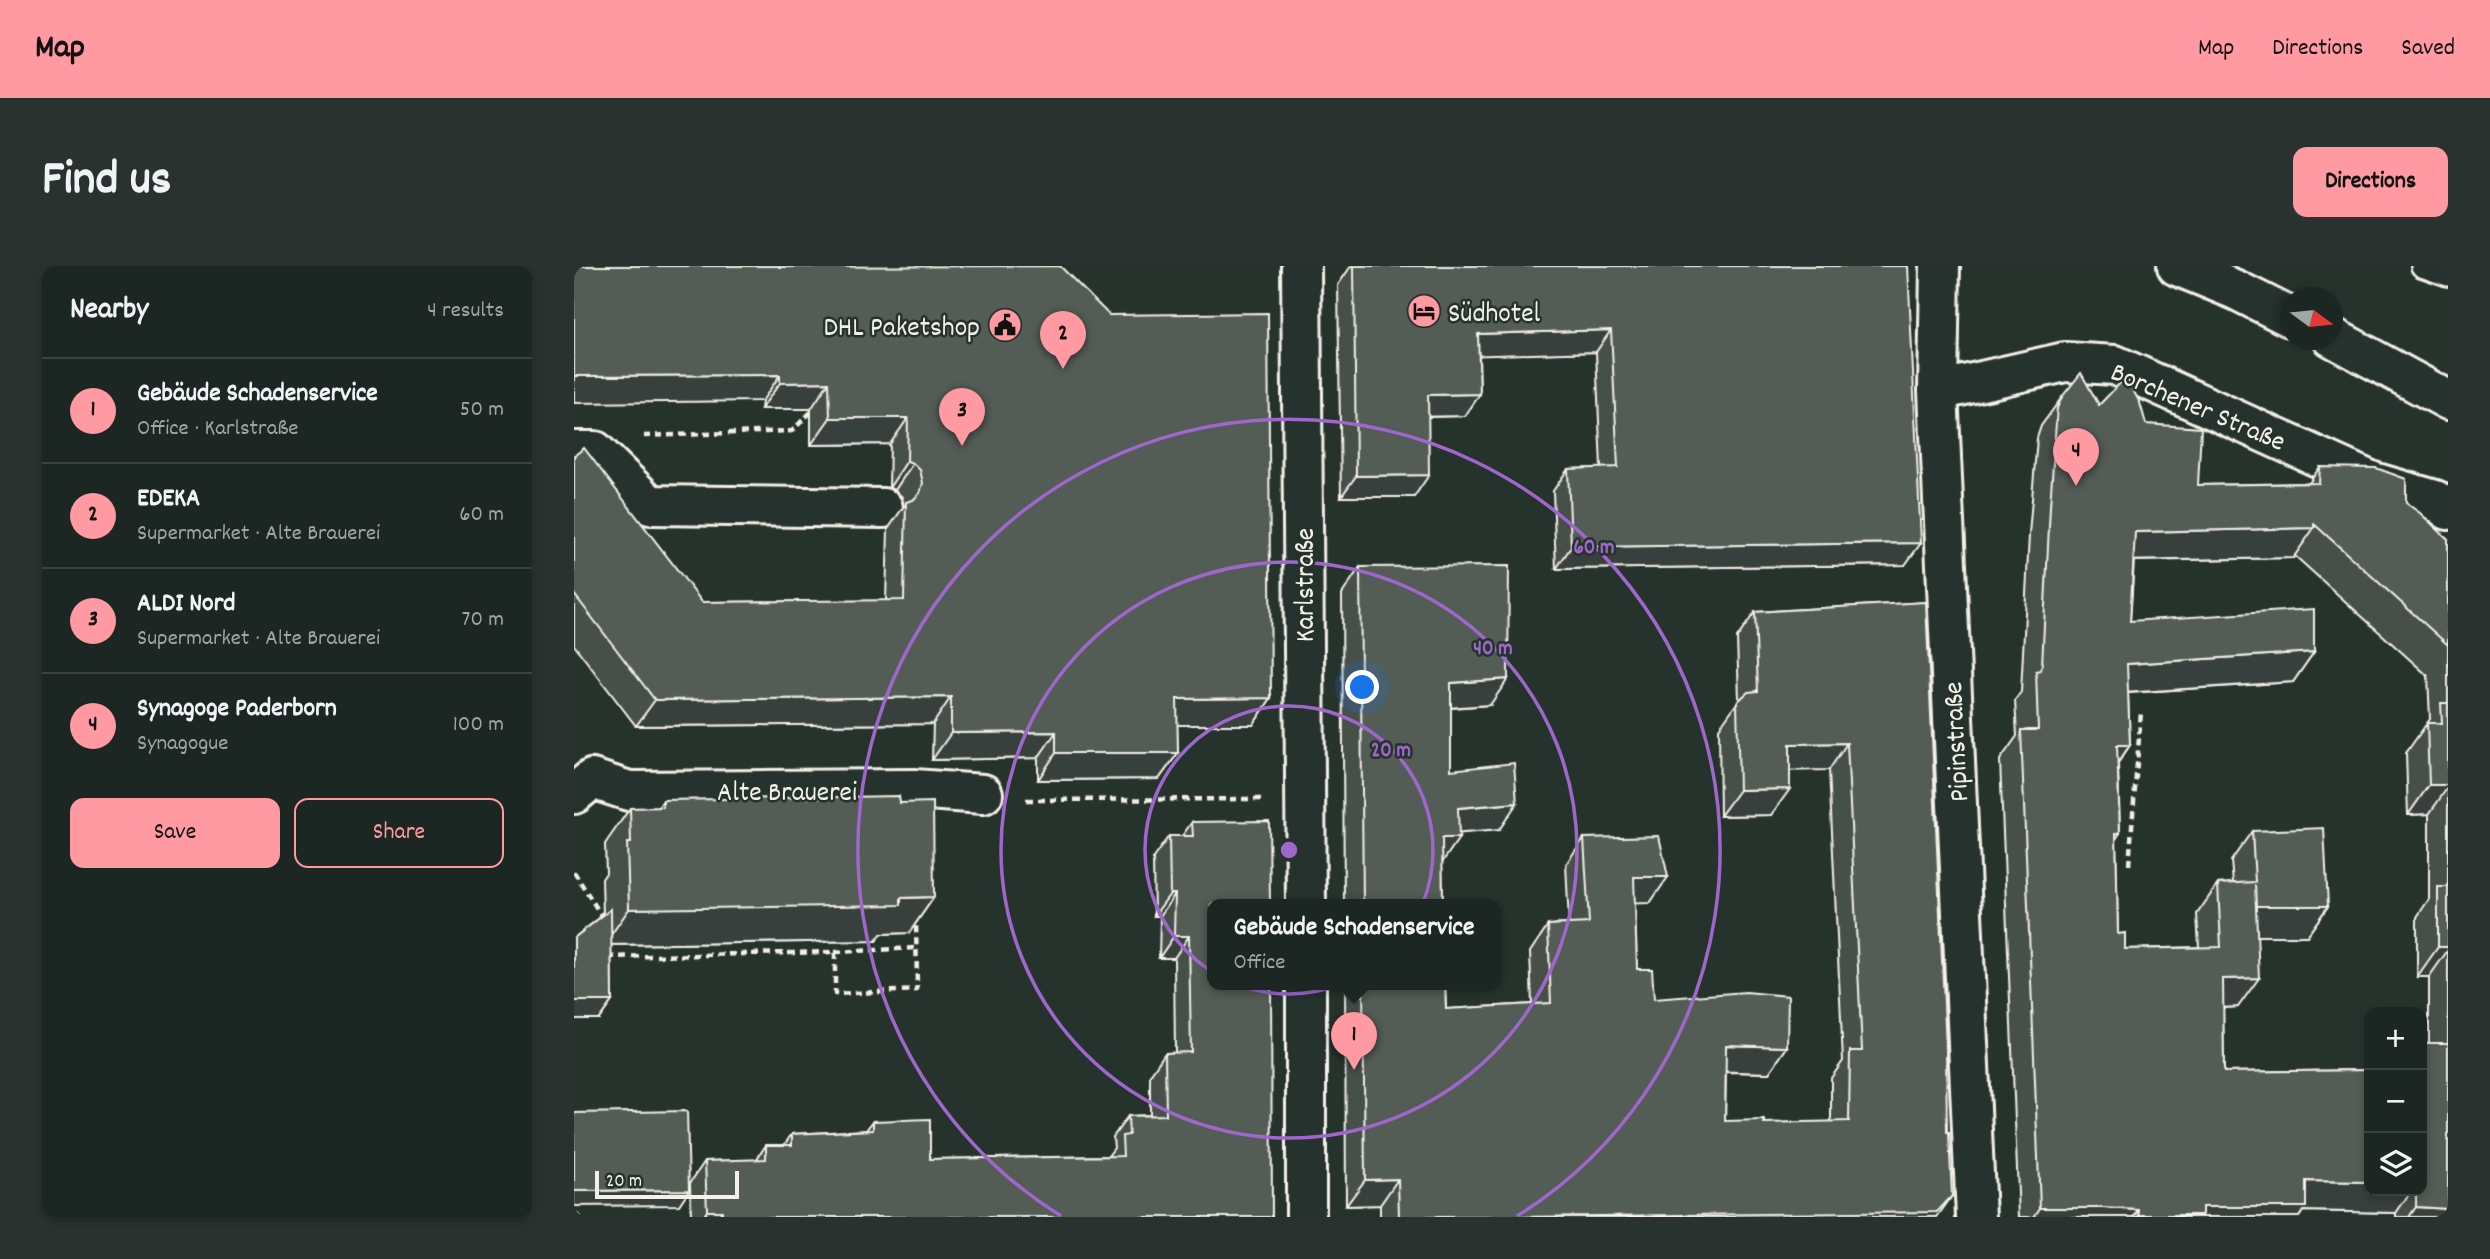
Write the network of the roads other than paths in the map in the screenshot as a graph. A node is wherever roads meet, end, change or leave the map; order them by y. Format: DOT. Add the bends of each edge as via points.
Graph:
graph roads {
  1 [pos="1301,266"];
  2 [pos="1940,266"];
  3 [pos="2177,266"];
  4 [pos="2422,266"];
  5 [pos="2448,275"];
  6 [pos="2280,312"];
  7 [pos="2343,342"];
  8 [pos="1938,391"];
  9 [pos="2448,400"];
  10 [pos="584,451"];
  11 [pos="883,508"];
  12 [pos="2448,510"];
  13 [pos="580,776"];
  14 [pos="983,794"];
  15 [pos="1306,899"];
  16 [pos="1306,990"];
  17 [pos="1306,1217"];
  18 [pos="1976,1217"];
  1 -- 15 [label="street, Karlstraße"];
  2 -- 8 [label="street, Pipinstraße"];
  3 -- 6 [label="street"];
  4 -- 5 [label="lane"];
  7 -- 9 [label="street"];
  8 -- 12 [label="street, Borchener Straße" via="2065,362 2115,365 2373,482 2435,500"];
  8 -- 18 [label="street, Pipinstraße"];
  10 -- 11 [label="street" via="650,505"];
  13 -- 14 [label="street, Alte Brauerei" via="629,791 914,789"];
  16 -- 17 [label="street"];
}
